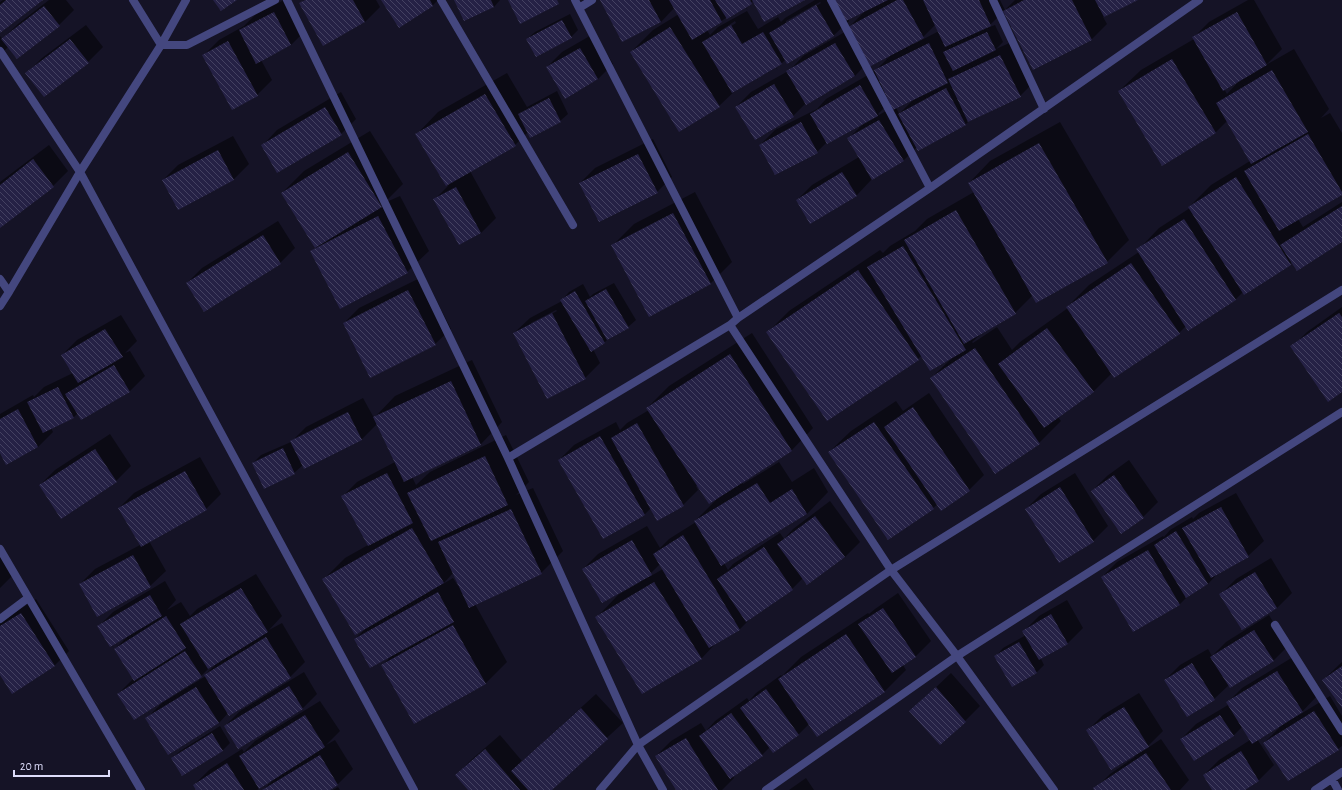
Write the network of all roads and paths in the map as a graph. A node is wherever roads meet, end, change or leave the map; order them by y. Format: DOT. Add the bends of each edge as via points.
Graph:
graph roads {
  1 [pos="133,0"];
  2 [pos="186,0"];
  3 [pos="275,0"];
  4 [pos="287,0"];
  5 [pos="441,0"];
  6 [pos="575,0"];
  7 [pos="592,0"];
  8 [pos="831,0"];
  9 [pos="992,0"];
  10 [pos="1199,0"];
  11 [pos="579,8"];
  12 [pos="161,45"];
  13 [pos="0,51"];
  14 [pos="1044,109"];
  15 [pos="80,172"];
  16 [pos="930,188"];
  17 [pos="572,225"];
  18 [pos="0,279"];
  19 [pos="1342,290"];
  20 [pos="9,292"];
  21 [pos="0,306"];
  22 [pos="738,318"];
  23 [pos="730,325"];
  24 [pos="1342,412"];
  25 [pos="508,458"];
  26 [pos="0,549"];
  27 [pos="891,570"];
  28 [pos="28,598"];
  29 [pos="0,619"];
  30 [pos="1275,625"];
  31 [pos="957,656"];
  32 [pos="1342,731"];
  33 [pos="638,745"];
  34 [pos="1342,772"];
  35 [pos="1332,779"];
  36 [pos="141,790"];
  37 [pos="414,790"];
  38 [pos="600,790"];
  39 [pos="663,790"];
  40 [pos="766,790"];
  41 [pos="1054,790"];
  42 [pos="1315,790"];
  43 [pos="1338,790"];
  1 -- 12 [label="street"];
  2 -- 12 [label="street"];
  3 -- 12 [label="street" via="186,45"];
  4 -- 25 [label="street"];
  5 -- 17 [label="street"];
  6 -- 11 [label="street"];
  7 -- 11 [label="street"];
  8 -- 16 [label="street"];
  9 -- 14 [label="street"];
  10 -- 14 [label="street"];
  11 -- 22 [label="street"];
  12 -- 15 [label="street"];
  13 -- 15 [label="street"];
  14 -- 16 [label="street"];
  15 -- 20 [label="street"];
  15 -- 37 [label="street"];
  16 -- 22 [label="street"];
  18 -- 20 [label="street"];
  19 -- 27 [label="street"];
  20 -- 21 [label="street"];
  22 -- 23 [label="street"];
  23 -- 25 [label="street"];
  23 -- 27 [label="street"];
  24 -- 31 [label="street"];
  25 -- 33 [label="street"];
  26 -- 28 [label="street"];
  27 -- 31 [label="street"];
  27 -- 33 [label="street"];
  28 -- 29 [label="street"];
  28 -- 36 [label="street"];
  30 -- 32 [label="street"];
  31 -- 40 [label="street"];
  31 -- 41 [label="street"];
  33 -- 38 [label="street"];
  33 -- 39 [label="street"];
  34 -- 35 [label="street"];
  35 -- 42 [label="street"];
  35 -- 43 [label="street"];
}
